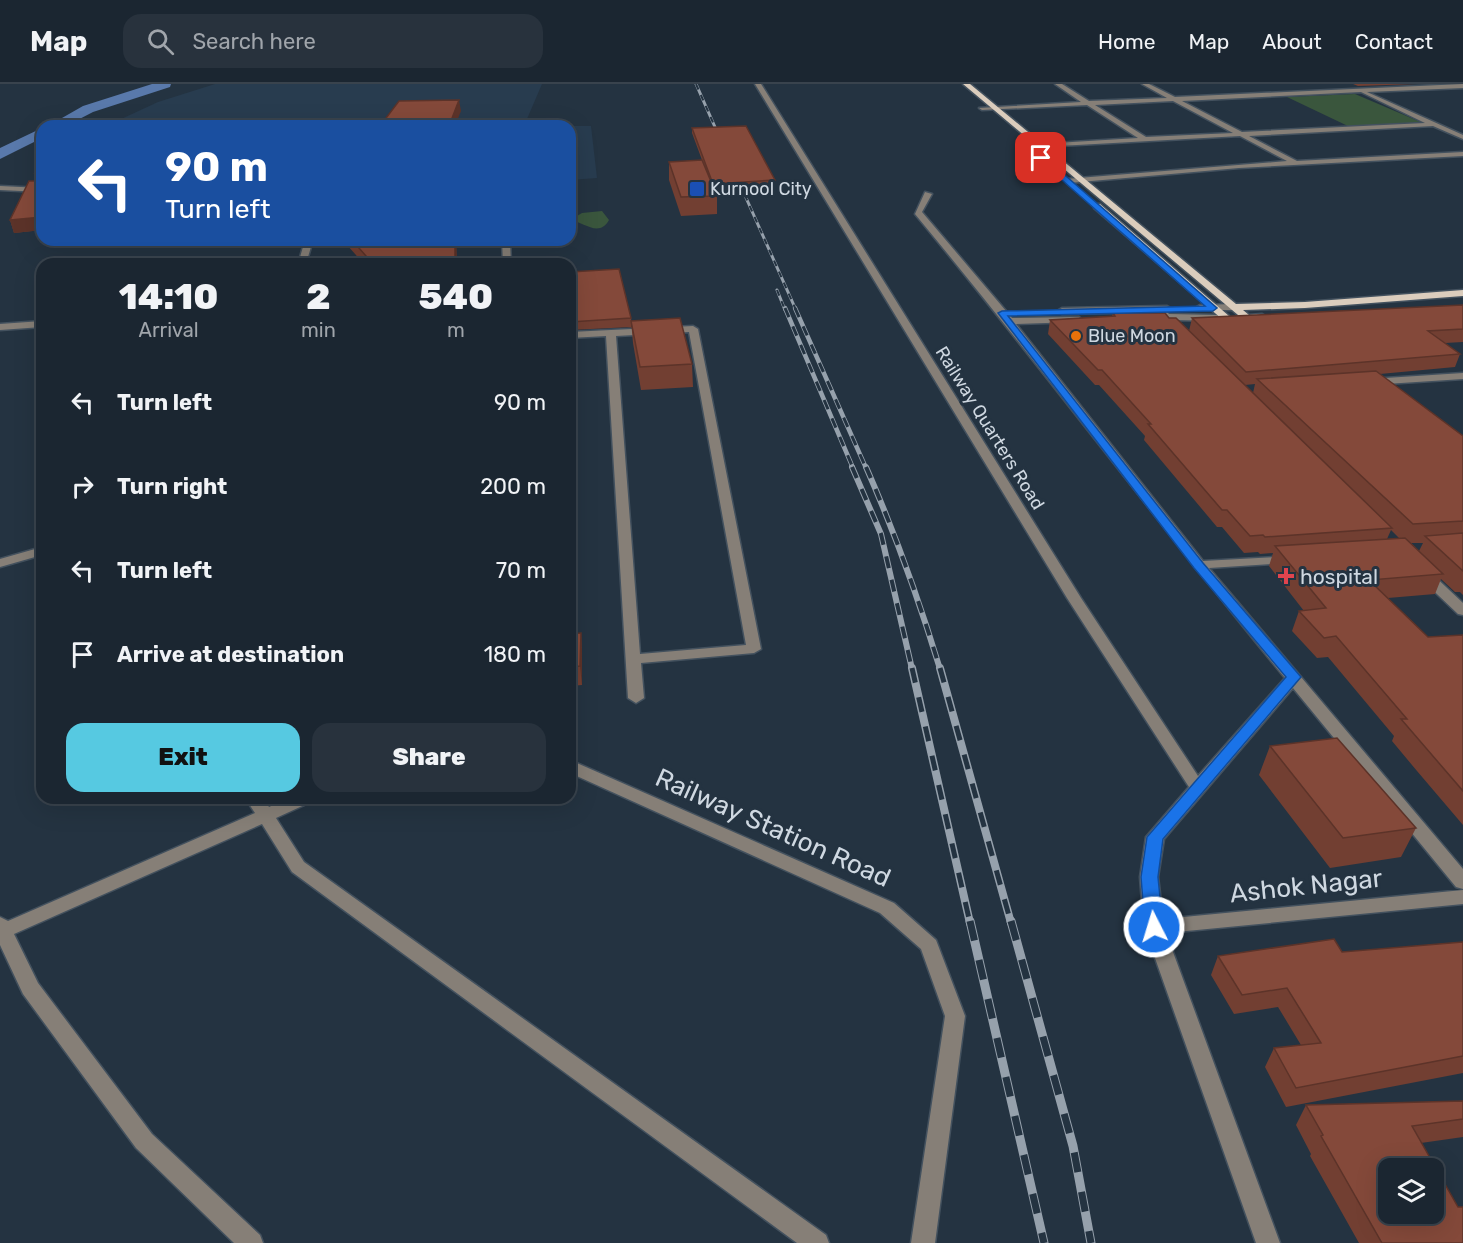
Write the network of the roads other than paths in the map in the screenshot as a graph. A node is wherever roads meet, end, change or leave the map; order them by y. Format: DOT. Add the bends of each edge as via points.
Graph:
graph roads {
  1 [pos="758,84"];
  2 [pos="1058,84"];
  3 [pos="1145,84"];
  4 [pos="1343,84"];
  5 [pos="1429,84"];
  6 [pos="1463,86"];
  7 [pos="963,87"];
  8 [pos="1437,87"];
  9 [pos="1359,91"];
  10 [pos="1454,94"];
  11 [pos="1173,99"];
  12 [pos="1088,103"];
  13 [pos="982,108"];
  14 [pos="995,108"];
  15 [pos="1434,124"];
  16 [pos="1239,133"];
  17 [pos="1463,137"];
  18 [pos="1144,139"];
  19 [pos="1041,145"];
  20 [pos="1463,154"];
  21 [pos="1296,163"];
  22 [pos="1082,180"];
  23 [pos="0,181"];
  24 [pos="36,181"];
  25 [pos="1069,181"];
  26 [pos="2,188"];
  27 [pos="36,190"];
  28 [pos="928,194"];
  29 [pos="1463,293"];
  30 [pos="1234,307"];
  31 [pos="1213,308"];
  32 [pos="1349,312"];
  33 [pos="1162,313"];
  34 [pos="1005,317"];
  35 [pos="1226,318"];
  36 [pos="1247,318"];
  37 [pos="36,324"];
  38 [pos="0,327"];
  39 [pos="611,333"];
  40 [pos="1181,334"];
  41 [pos="576,335"];
  42 [pos="1463,376"];
  43 [pos="1381,381"];
  44 [pos="1357,383"];
  45 [pos="1399,396"];
  46 [pos="36,553"];
  47 [pos="1306,558"];
  48 [pos="0,563"];
  49 [pos="1198,565"];
  50 [pos="1416,566"];
  51 [pos="1463,611"];
  52 [pos="633,659"];
  53 [pos="1294,677"];
  54 [pos="636,698"];
  55 [pos="576,769"];
  56 [pos="1197,787"];
  57 [pos="258,804"];
  58 [pos="292,804"];
  59 [pos="266,816"];
  60 [pos="1463,882"];
  61 [pos="1463,897"];
  62 [pos="1154,927"];
  63 [pos="2,928"];
  64 [pos="251,1243"];
  65 [pos="817,1243"];
  66 [pos="923,1243"];
  67 [pos="1268,1243"];
  1 -- 56 [label="street, Railway Quarters Road" via="1074,598"];
  2 -- 12 [label="street"];
  3 -- 11 [label="street"];
  4 -- 9 [label="street"];
  5 -- 8 [label="street"];
  6 -- 8 [label="street"];
  7 -- 13 [label="main road"];
  7 -- 14 [label="main road"];
  8 -- 9 [label="street"];
  8 -- 10 [label="street"];
  9 -- 11 [label="street"];
  9 -- 15 [label="street"];
  11 -- 12 [label="street"];
  11 -- 16 [label="street"];
  12 -- 14 [label="street"];
  12 -- 18 [label="street"];
  13 -- 14 [label="street"];
  13 -- 25 [label="main road"];
  14 -- 19 [label="main road"];
  15 -- 16 [label="street"];
  15 -- 17 [label="street"];
  16 -- 18 [label="street"];
  16 -- 21 [label="street"];
  18 -- 19 [label="street"];
  19 -- 22 [label="main road"];
  20 -- 21 [label="street"];
  21 -- 22 [label="street"];
  22 -- 25 [label="street"];
  22 -- 30 [label="main road"];
  23 -- 24 [label="street"];
  25 -- 31 [label="main road"];
  26 -- 27 [label="street"];
  28 -- 34 [label="street" via="918,212"];
  29 -- 30 [label="main road"];
  30 -- 31 [label="street"];
  30 -- 36 [label="main road"];
  31 -- 33 [label="street"];
  31 -- 35 [label="main road"];
  32 -- 36 [label="main road"];
  33 -- 34 [label="street"];
  33 -- 35 [label="street"];
  33 -- 40 [label="street"];
  34 -- 49 [label="street"];
  35 -- 36 [label="street"];
  37 -- 38 [label="street"];
  39 -- 41 [label="street"];
  39 -- 52 [label="street"];
  39 -- 52 [label="street" via="693,329 754,649"];
  42 -- 43 [label="street"];
  43 -- 44 [label="street"];
  43 -- 45 [label="street"];
  46 -- 48 [label="street"];
  47 -- 49 [label="street"];
  49 -- 53 [label="street"];
  50 -- 51 [label="street"];
  52 -- 54 [label="street"];
  53 -- 56 [label="street"];
  53 -- 60 [label="street"];
  55 -- 66 [label="street, Railway Station Road" via="887,908 929,945 955,1016"];
  56 -- 62 [label="street" via="1155,837 1149,877"];
  57 -- 59 [label="street"];
  58 -- 59 [label="street"];
  59 -- 63 [label="street"];
  59 -- 65 [label="street" via="298,867"];
  61 -- 62 [label="street, Ashok Nagar"];
  62 -- 67 [label="street"];
  63 -- 64 [label="street" via="30,988 144,1141"];
}
